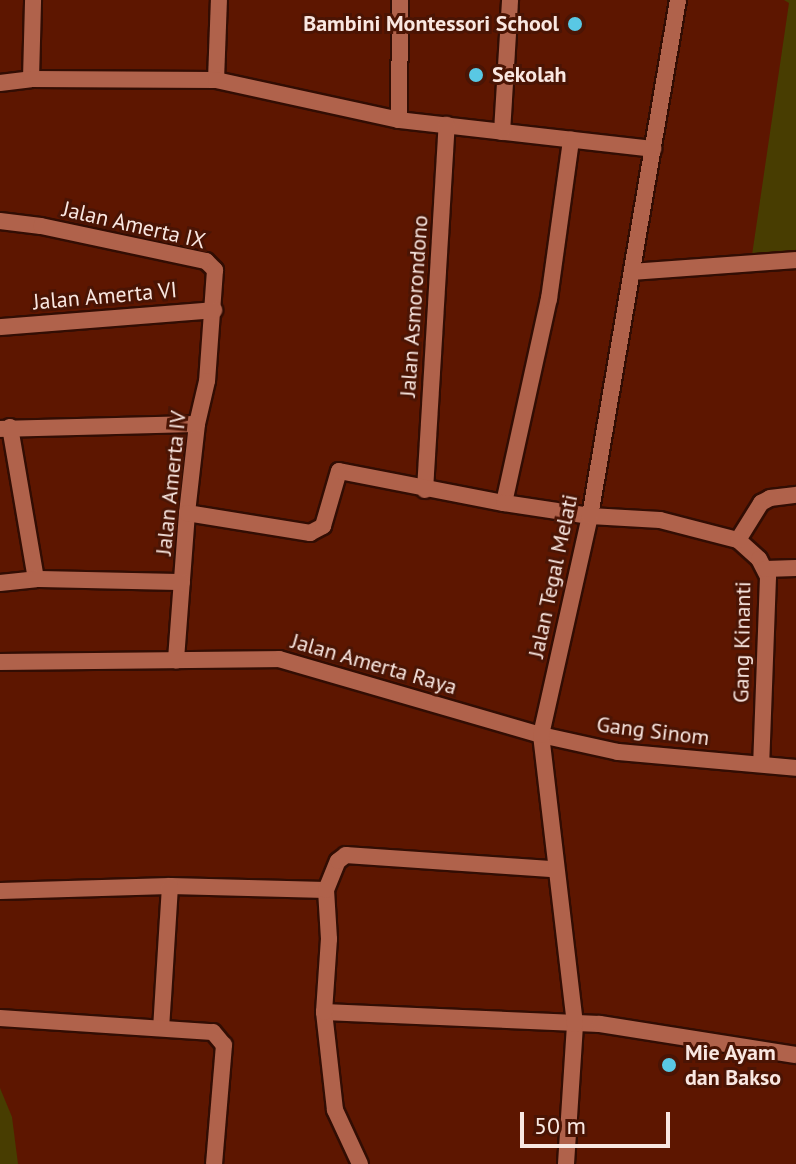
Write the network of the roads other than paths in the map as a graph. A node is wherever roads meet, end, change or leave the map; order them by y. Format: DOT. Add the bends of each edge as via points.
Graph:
graph roads {
  1 [pos="33,0"];
  2 [pos="219,0"];
  3 [pos="400,0"];
  4 [pos="510,0"];
  5 [pos="678,0"];
  6 [pos="31,79"];
  7 [pos="216,80"];
  8 [pos="0,83"];
  9 [pos="399,120"];
  10 [pos="447,125"];
  11 [pos="502,132"];
  12 [pos="571,140"];
  13 [pos="653,149"];
  14 [pos="0,221"];
  15 [pos="796,260"];
  16 [pos="632,272"];
  17 [pos="214,310"];
  18 [pos="0,327"];
  19 [pos="197,424"];
  20 [pos="5,428"];
  21 [pos="425,490"];
  22 [pos="796,495"];
  23 [pos="504,503"];
  24 [pos="187,513"];
  25 [pos="590,516"];
  26 [pos="738,540"];
  27 [pos="796,568"];
  28 [pos="765,569"];
  29 [pos="36,579"];
  30 [pos="182,582"];
  31 [pos="0,583"];
  32 [pos="176,661"];
  33 [pos="0,662"];
  34 [pos="541,735"];
  35 [pos="761,764"];
  36 [pos="796,768"];
  37 [pos="554,869"];
  38 [pos="170,886"];
  39 [pos="326,890"];
  40 [pos="0,891"];
  41 [pos="324,1012"];
  42 [pos="0,1018"];
  43 [pos="575,1024"];
  44 [pos="161,1028"];
  45 [pos="796,1055"];
  46 [pos="214,1164"];
  47 [pos="360,1164"];
  48 [pos="566,1164"];
  1 -- 6 [label="street"];
  2 -- 7 [label="street"];
  3 -- 9 [label="street"];
  4 -- 11 [label="street"];
  5 -- 13 [label="street, Jalan Tegal Melati"];
  6 -- 7 [label="street"];
  6 -- 8 [label="street"];
  7 -- 9 [label="street"];
  9 -- 10 [label="street"];
  10 -- 11 [label="street"];
  10 -- 21 [label="street, Jalan Asmorondono"];
  11 -- 12 [label="street"];
  12 -- 13 [label="street"];
  12 -- 23 [label="street" via="549,299"];
  13 -- 16 [label="street, Jalan Tegal Melati"];
  14 -- 17 [label="street, Jalan Amerta IX" via="206,261 215,270"];
  15 -- 16 [label="street"];
  16 -- 25 [label="street, Jalan Tegal Melati"];
  17 -- 18 [label="street, Jalan Amerta VI"];
  17 -- 19 [label="street, Jalan Amerta IV"];
  19 -- 20 [label="street"];
  19 -- 24 [label="street, Jalan Amerta IV"];
  20 -- 29 [label="street"];
  21 -- 23 [label="street"];
  21 -- 24 [label="street" via="339,471 323,526 310,533"];
  22 -- 26 [label="street" via="761,503"];
  23 -- 25 [label="street"];
  24 -- 30 [label="street, Jalan Amerta IV"];
  25 -- 26 [label="street" via="660,520"];
  25 -- 34 [label="street, Jalan Tegal Melati"];
  26 -- 28 [label="street, Gang Kinanti"];
  27 -- 28 [label="street"];
  28 -- 35 [label="street, Gang Kinanti"];
  29 -- 30 [label="street"];
  29 -- 31 [label="street"];
  30 -- 32 [label="street, Jalan Amerta IV"];
  32 -- 33 [label="street, Jalan Amerta Raya"];
  32 -- 34 [label="street, Jalan Amerta Raya" via="279,659"];
  34 -- 35 [label="street, Gang Sinom" via="618,752"];
  34 -- 37 [label="street, Jalan Tegal Melati"];
  35 -- 36 [label="street, Gang Sinom"];
  37 -- 39 [label="street" via="346,855"];
  37 -- 43 [label="street, Jalan Tegal Melati"];
  38 -- 39 [label="street"];
  38 -- 40 [label="street"];
  38 -- 44 [label="street"];
  39 -- 41 [label="street"];
  41 -- 43 [label="street"];
  41 -- 47 [label="street" via="335,1110"];
  42 -- 44 [label="street"];
  43 -- 45 [label="street"];
  43 -- 48 [label="street, Jalan Tegal Melati"];
  44 -- 46 [label="street" via="213,1032 224,1045"];
}
